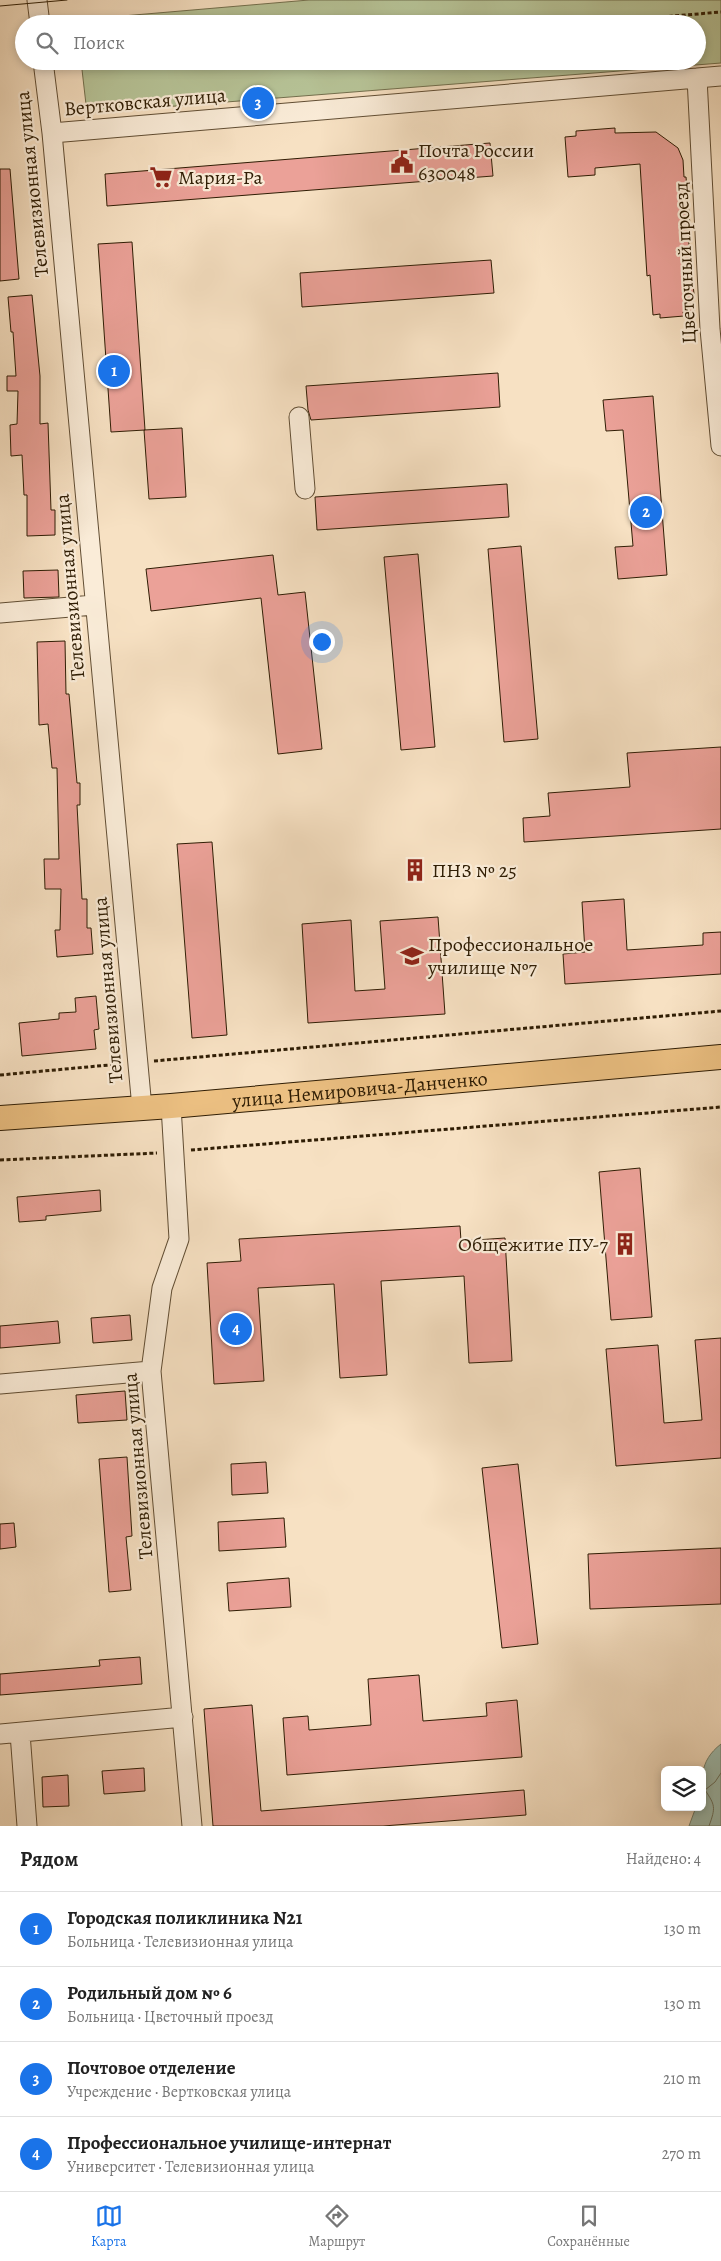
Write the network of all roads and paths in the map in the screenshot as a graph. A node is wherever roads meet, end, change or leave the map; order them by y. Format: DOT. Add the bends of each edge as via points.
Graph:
graph roads {
  1 [pos="37,0"];
  2 [pos="721,12"];
  3 [pos="39,15"];
  4 [pos="685,15"];
  5 [pos="44,70"];
  6 [pos="721,76"];
  7 [pos="697,78"];
  8 [pos="52,133"];
  9 [pos="299,416"];
  10 [pos="721,446"];
  11 [pos="305,489"];
  12 [pos="94,605"];
  13 [pos="0,613"];
  14 [pos="721,1011"];
  15 [pos="721,1057"];
  16 [pos="137,1063"];
  17 [pos="0,1075"];
  18 [pos="171,1106"];
  19 [pos="721,1107"];
  20 [pos="142,1108"];
  21 [pos="0,1118"];
  22 [pos="172,1152"];
  23 [pos="0,1160"];
  24 [pos="150,1371"];
  25 [pos="0,1384"];
  26 [pos="183,1717"];
  27 [pos="20,1733"];
  28 [pos="0,1734"];
  29 [pos="27,1826"];
  30 [pos="192,1826"];
  1 -- 3 [label="street"];
  2 -- 4 [label="path"];
  5 -- 8 [label="street, Телевизионная улица"];
  6 -- 7 [label="street, Вертковская улица"];
  7 -- 8 [label="street, Вертковская улица"];
  7 -- 10 [label="street, Цветочный проезд" via="710,329"];
  8 -- 12 [label="street, Телевизионная улица"];
  9 -- 11 [label="street"];
  12 -- 13 [label="street"];
  12 -- 16 [label="street, Телевизионная улица"];
  14 -- 16 [label="path"];
  15 -- 18 [label="main road, улица Немировича-Данченко"];
  16 -- 17 [label="path"];
  16 -- 20 [label="street, Телевизионная улица"];
  18 -- 20 [label="main road, улица Немировича-Данченко"];
  18 -- 22 [label="street, Телевизионная улица"];
  19 -- 22 [label="path"];
  20 -- 21 [label="main road, улица Немировича-Данченко"];
  22 -- 23 [label="path"];
  22 -- 24 [label="street, Телевизионная улица" via="179,1239 162,1288"];
  24 -- 25 [label="street"];
  24 -- 26 [label="street, Телевизионная улица"];
  26 -- 27 [label="street"];
  26 -- 30 [label="street, Телевизионная улица"];
  27 -- 28 [label="street"];
  27 -- 29 [label="street"];
}
